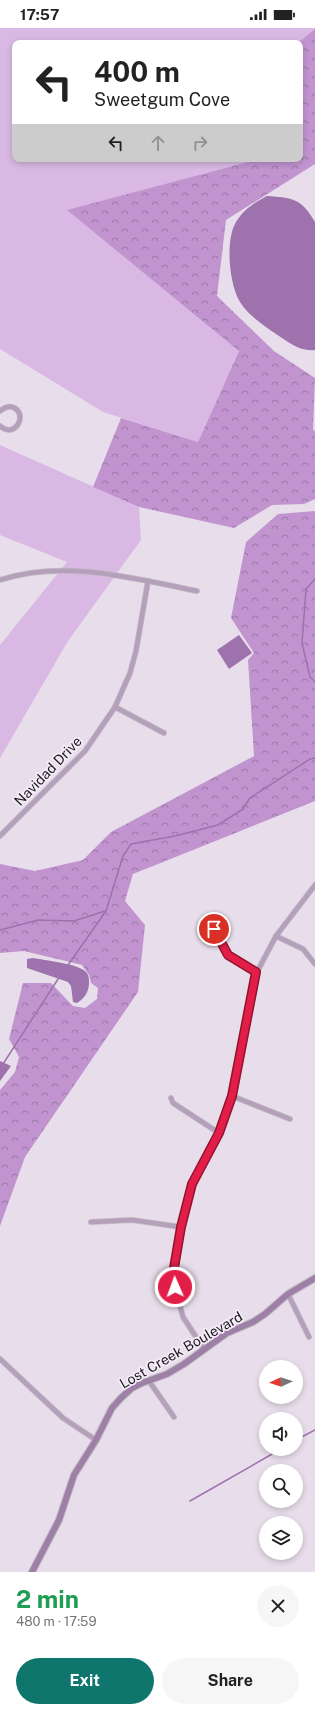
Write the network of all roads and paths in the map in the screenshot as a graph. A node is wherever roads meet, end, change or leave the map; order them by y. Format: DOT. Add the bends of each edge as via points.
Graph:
graph roads {
  1 [pos="0,410"];
  2 [pos="0,426"];
  3 [pos="0,580"];
  4 [pos="148,581"];
  5 [pos="197,591"];
  6 [pos="115,707"];
  7 [pos="164,733"];
  8 [pos="0,836"];
  9 [pos="315,885"];
  10 [pos="214,929"];
  11 [pos="276,936"];
  12 [pos="315,964"];
  13 [pos="256,972"];
  14 [pos="232,1096"];
  15 [pos="171,1098"];
  16 [pos="290,1119"];
  17 [pos="219,1133"];
  18 [pos="91,1222"];
  19 [pos="181,1227"];
  20 [pos="315,1278"];
  21 [pos="288,1294"];
  22 [pos="309,1337"];
  23 [pos="204,1349"];
  24 [pos="0,1359"];
  25 [pos="149,1381"];
  26 [pos="174,1417"];
  27 [pos="96,1440"];
  28 [pos="32,1572"];
  1 -- 2 [label="street" via="14,408 20,418 18,425 12,429"];
  3 -- 4 [label="street" via="25,573 54,570 112,574"];
  4 -- 5 [label="street"];
  4 -- 6 [label="street, Navidad Drive" via="136,651 130,673"];
  6 -- 7 [label="street"];
  6 -- 8 [label="street, Navidad Drive" via="85,751"];
  9 -- 11 [label="street"];
  10 -- 13 [label="street" via="228,955"];
  11 -- 12 [label="street" via="304,949"];
  11 -- 13 [label="street"];
  13 -- 14 [label="street"];
  14 -- 16 [label="street"];
  14 -- 17 [label="street"];
  15 -- 17 [label="street" via="173,1104"];
  17 -- 19 [label="street" via="192,1184"];
  18 -- 19 [label="street" via="132,1220"];
  19 -- 23 [label="street" via="174,1268 175,1287 183,1317"];
  20 -- 21 [label="street, Lost Creek Boulevard"];
  21 -- 22 [label="street"];
  21 -- 23 [label="street, Lost Creek Boulevard" via="253,1322 227,1333"];
  23 -- 25 [label="street, Lost Creek Boulevard" via="167,1374"];
  24 -- 27 [label="street" via="63,1418"];
  25 -- 26 [label="street"];
  25 -- 27 [label="street, Lost Creek Boulevard" via="132,1388 112,1408"];
  27 -- 28 [label="street, Lost Creek Boulevard" via="74,1475 59,1520"];
}
